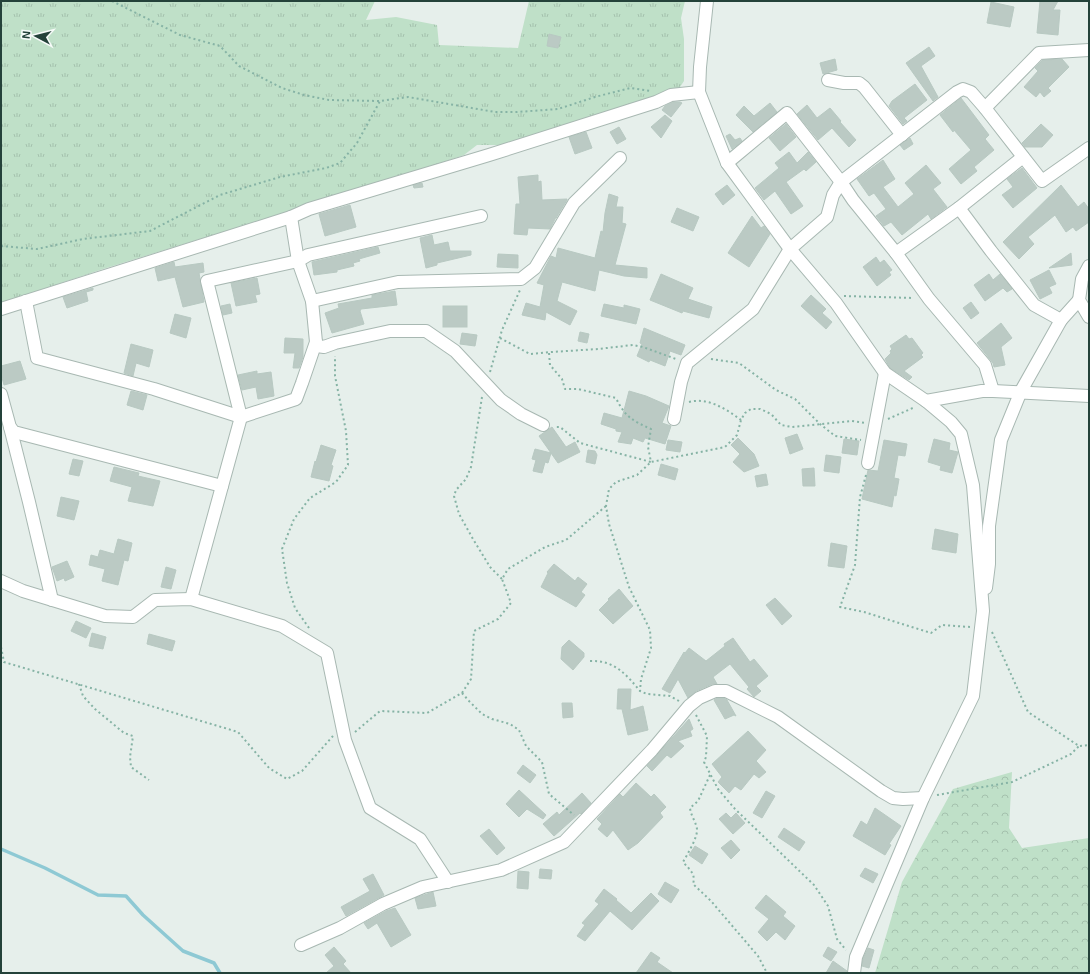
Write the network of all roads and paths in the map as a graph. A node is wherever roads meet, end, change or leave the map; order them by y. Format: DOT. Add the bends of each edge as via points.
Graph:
graph roads {
  1 [pos="112,1"];
  2 [pos="707,1"];
  3 [pos="1089,50"];
  4 [pos="828,80"];
  5 [pos="652,91"];
  6 [pos="699,92"];
  7 [pos="380,101"];
  8 [pos="985,108"];
  9 [pos="902,135"];
  10 [pos="1089,148"];
  11 [pos="620,158"];
  12 [pos="1023,158"];
  13 [pos="727,163"];
  14 [pos="841,182"];
  15 [pos="959,208"];
  16 [pos="481,216"];
  17 [pos="290,217"];
  18 [pos="1,246"];
  19 [pos="790,249"];
  20 [pos="896,253"];
  21 [pos="298,261"];
  22 [pos="1089,266"];
  23 [pos="521,279"];
  24 [pos="830,296"];
  25 [pos="929,299"];
  26 [pos="1079,300"];
  27 [pos="26,301"];
  28 [pos="312,301"];
  29 [pos="1,309"];
  30 [pos="1089,317"];
  31 [pos="1061,320"];
  32 [pos="316,342"];
  33 [pos="335,343"];
  34 [pos="548,352"];
  35 [pos="885,373"];
  36 [pos="486,383"];
  37 [pos="993,391"];
  38 [pos="1020,392"];
  39 [pos="1,394"];
  40 [pos="1089,396"];
  41 [pos="926,401"];
  42 [pos="676,405"];
  43 [pos="241,417"];
  44 [pos="674,418"];
  45 [pos="741,420"];
  46 [pos="876,424"];
  47 [pos="543,425"];
  48 [pos="10,427"];
  49 [pos="651,462"];
  50 [pos="868,463"];
  51 [pos="222,486"];
  52 [pos="502,579"];
  53 [pos="1,581"];
  54 [pos="191,598"];
  55 [pos="52,600"];
  56 [pos="983,611"];
  57 [pos="981,628"];
  58 [pos="313,634"];
  59 [pos="590,660"];
  60 [pos="79,684"];
  61 [pos="640,691"];
  62 [pos="462,692"];
  63 [pos="689,706"];
  64 [pos="1089,745"];
  65 [pos="1079,746"];
  66 [pos="710,775"];
  67 [pos="149,780"];
  68 [pos="923,798"];
  69 [pos="582,823"];
  70 [pos="448,882"];
  71 [pos="301,945"];
  72 [pos="856,957"];
  73 [pos="766,973"];
  74 [pos="854,973"];
  1 -- 7 [label="path" via="180,35 220,46 239,66 282,88 329,100"];
  2 -- 6 [label="street"];
  3 -- 8 [label="street" via="1039,53"];
  4 -- 9 [label="street" via="859,83"];
  5 -- 7 [label="path" via="630,88 558,109 517,112 495,112 408,97"];
  6 -- 13 [label="street"];
  6 -- 17 [label="street" via="671,95 656,102"];
  7 -- 18 [label="path" via="357,143 340,163 220,195 150,231 83,239 37,249"];
  8 -- 9 [label="street" via="971,92 963,89"];
  8 -- 12 [label="street"];
  9 -- 14 [label="street"];
  10 -- 12 [label="street" via="1042,181"];
  11 -- 23 [label="street" via="574,203 535,268"];
  12 -- 15 [label="street"];
  13 -- 14 [label="street" via="787,113"];
  13 -- 19 [label="street"];
  14 -- 19 [label="street" via="833,195 827,217"];
  14 -- 20 [label="street"];
  15 -- 20 [label="street"];
  15 -- 31 [label="street" via="1034,305"];
  16 -- 21 [label="street" via="308,255"];
  17 -- 21 [label="street"];
  17 -- 27 [label="street"];
  19 -- 24 [label="street"];
  19 -- 42 [label="street" via="754,309 687,363"];
  20 -- 25 [label="street"];
  21 -- 28 [label="street"];
  21 -- 43 [label="street" via="207,281"];
  22 -- 26 [label="street" via="1082,279"];
  23 -- 28 [label="street" via="398,282"];
  23 -- 36 [label="path" via="520,290 502,330"];
  24 -- 25 [label="path"];
  24 -- 35 [label="street"];
  25 -- 37 [label="street" via="985,365"];
  26 -- 30 [label="street"];
  26 -- 31 [label="street"];
  27 -- 29 [label="street"];
  27 -- 43 [label="street" via="37,358 154,389"];
  28 -- 32 [label="street"];
  31 -- 38 [label="street"];
  32 -- 33 [label="street" via="320,347"];
  32 -- 43 [label="street" via="296,399"];
  33 -- 36 [label="street" via="390,331 426,331 455,351"];
  33 -- 58 [label="path" via="335,376 346,431 348,465 336,482 310,498 294,519 282,549 294,608"];
  34 -- 49 [label="path" via="550,365 562,379 565,389 578,389 616,398 634,421 651,429 648,447"];
  35 -- 41 [label="street"];
  35 -- 46 [label="street"];
  36 -- 47 [label="street" via="501,400"];
  36 -- 52 [label="path" via="471,467 454,496 459,514 473,539 490,567"];
  37 -- 38 [label="street"];
  37 -- 41 [label="street"];
  38 -- 40 [label="street"];
  38 -- 56 [label="street" via="1001,440 989,526 989,564"];
  39 -- 48 [label="street"];
  41 -- 46 [label="path"];
  41 -- 56 [label="street" via="961,434 973,485"];
  42 -- 44 [label="street"];
  42 -- 45 [label="path" via="703,400 724,408"];
  43 -- 51 [label="street"];
  45 -- 46 [label="path" via="751,409 760,409 772,415 781,426 852,421"];
  45 -- 49 [label="path" via="737,435 725,446"];
  46 -- 50 [label="street"];
  47 -- 49 [label="path" via="560,427 580,443"];
  48 -- 51 [label="street" via="14,432"];
  48 -- 55 [label="street"];
  49 -- 61 [label="path" via="637,474 616,482 609,489 606,506 609,524 629,587 650,630 651,648 641,679"];
  50 -- 57 [label="path" via="860,497 855,565 840,607 931,633 942,625"];
  51 -- 54 [label="street"];
  53 -- 55 [label="street"];
  54 -- 55 [label="street" via="155,600 133,617 104,616"];
  54 -- 70 [label="street" via="282,626 327,653 345,740 370,808 420,839"];
  56 -- 57 [label="street"];
  56 -- 65 [label="path" via="1028,712"];
  57 -- 68 [label="street" via="973,696"];
  59 -- 61 [label="path" via="605,661 612,665 627,675"];
  60 -- 67 [label="path" via="83,696 95,709 124,733 133,736 131,767"];
  61 -- 63 [label="path" via="670,696"];
  62 -- 69 [label="path" via="482,714 519,730 526,746 542,762 549,794"];
  63 -- 66 [label="path" via="707,736 704,762"];
  63 -- 68 [label="street" via="698,698 715,691 726,691 778,717 893,798"];
  63 -- 69 [label="street" via="652,750"];
  64 -- 65 [label="path"];
  65 -- 68 [label="path" via="1071,754 1012,782"];
  66 -- 72 [label="path" via="734,809 814,885 828,906 837,939"];
  66 -- 73 [label="path" via="698,801 690,808 697,834 683,862 694,875 695,888 711,901 758,956"];
  68 -- 72 [label="street"];
  69 -- 70 [label="street" via="564,842 500,870"];
  70 -- 71 [label="street" via="423,887"];
  72 -- 74 [label="street"];
}
